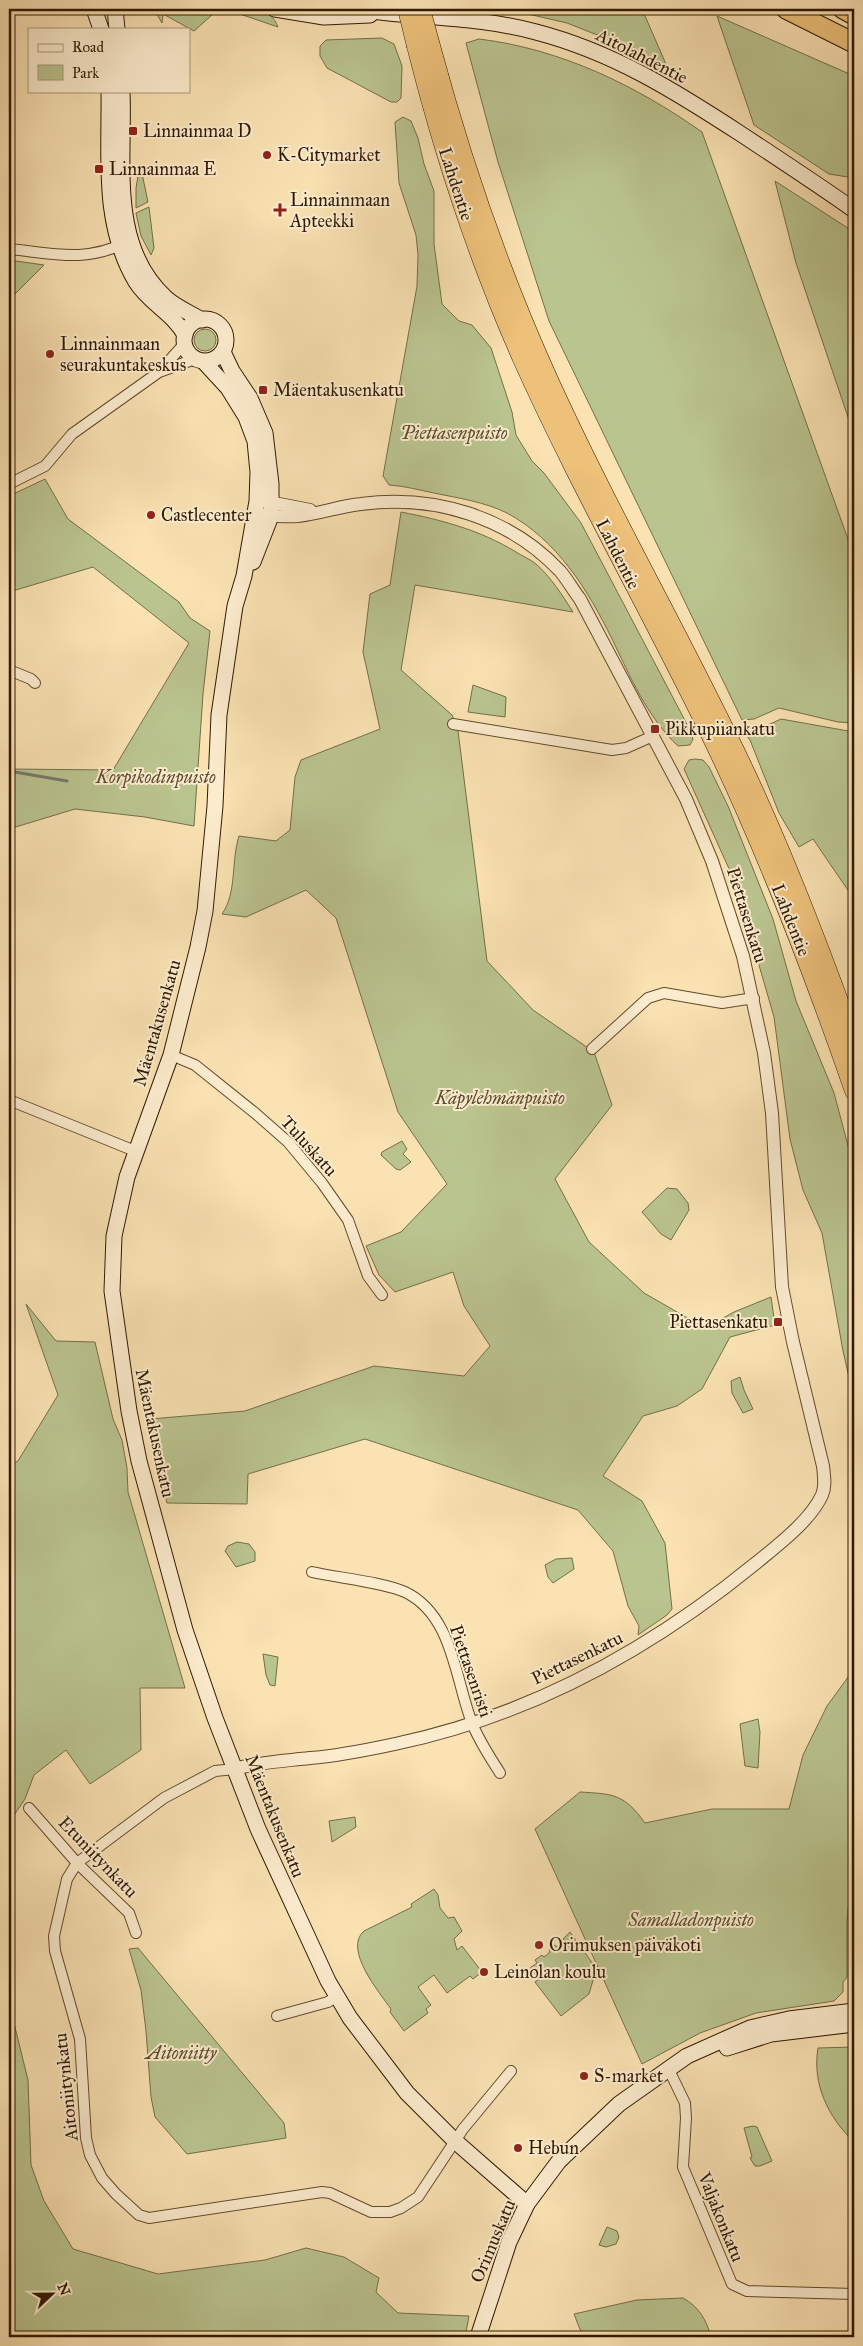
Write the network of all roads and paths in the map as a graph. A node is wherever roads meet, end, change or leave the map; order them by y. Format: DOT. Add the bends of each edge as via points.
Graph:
graph roads {
  1 [pos="94,9"];
  2 [pos="102,9"];
  3 [pos="115,9"];
  4 [pos="123,9"];
  5 [pos="275,9"];
  6 [pos="356,9"];
  7 [pos="407,9"];
  8 [pos="421,9"];
  9 [pos="786,9"];
  10 [pos="843,9"];
  11 [pos="384,13"];
  12 [pos="854,15"];
  13 [pos="102,28"];
  14 [pos="102,28"];
  15 [pos="117,28"];
  16 [pos="124,28"];
  17 [pos="854,43"];
  18 [pos="423,46"];
  19 [pos="109,92"];
  20 [pos="122,92"];
  21 [pos="854,210"];
  22 [pos="124,243"];
  23 [pos="9,249"];
  24 [pos="202,320"];
  25 [pos="185,339"];
  26 [pos="223,352"];
  27 [pos="200,360"];
  28 [pos="159,372"];
  29 [pos="9,484"];
  30 [pos="264,508"];
  31 [pos="9,670"];
  32 [pos="34,682"];
  33 [pos="453,724"];
  34 [pos="653,736"];
  35 [pos="754,998"];
  36 [pos="854,1042"];
  37 [pos="592,1049"];
  38 [pos="171,1055"];
  39 [pos="854,1091"];
  40 [pos="9,1100"];
  41 [pos="135,1151"];
  42 [pos="382,1295"];
  43 [pos="312,1572"];
  44 [pos="472,1722"];
  45 [pos="235,1769"];
  46 [pos="500,1773"];
  47 [pos="29,1808"];
  48 [pos="78,1863"];
  49 [pos="136,1933"];
  50 [pos="337,1996"];
  51 [pos="854,2011"];
  52 [pos="277,2016"];
  53 [pos="854,2024"];
  54 [pos="669,2070"];
  55 [pos="511,2071"];
  56 [pos="455,2141"];
  57 [pos="527,2204"];
  58 [pos="854,2294"];
  59 [pos="478,2337"];
  1 -- 13 [label="main road"];
  2 -- 14 [label="main road"];
  3 -- 15 [label="main road"];
  4 -- 16 [label="main road"];
  5 -- 11 [label="main road, Aitolahdentie" via="324,17"];
  6 -- 11 [label="main road, Aitolahdentie"];
  7 -- 18 [label="highway, Lahdentie, bridge"];
  8 -- 18 [label="highway, Lahdentie, bridge"];
  9 -- 17 [label="highway"];
  10 -- 12 [label="highway"];
  11 -- 21 [label="main road, Aitolahdentie" via="479,20 572,42 623,64 687,99"];
  18 -- 36 [label="highway, Lahdentie" via="481,213 524,322 614,514 746,773 818,942"];
  18 -- 39 [label="highway, Lahdentie" via="432,108 461,200 521,356 590,500 709,732 758,838 810,967"];
  19 -- 22 [label="main road" via="112,218"];
  20 -- 22 [label="main road"];
  22 -- 23 [label="street" via="84,256"];
  22 -- 24 [label="main road" via="153,285 168,300"];
  22 -- 25 [label="main road" via="137,283 178,324"];
  24 -- 25 [label="main road" via="191,325"];
  24 -- 26 [label="main road" via="212,320 221,327 226,338"];
  25 -- 27 [label="main road" via="190,355"];
  25 -- 28 [label="street"];
  26 -- 27 [label="main road" via="218,358"];
  26 -- 30 [label="main road, Mäentakusenkatu" via="250,398 265,433"];
  27 -- 28 [label="street"];
  27 -- 30 [label="main road, Mäentakusenkatu" via="224,383 246,417 255,441"];
  28 -- 29 [label="street" via="72,434 45,466"];
  30 -- 34 [label="street, Piettasenkatu" via="299,516 379,502 437,504 494,524 525,541 560,572 580,599"];
  30 -- 38 [label="main road, Mäentakusenkatu" via="246,559 236,606 219,715 216,806 205,911"];
  31 -- 32 [label="street"];
  33 -- 34 [label="street" via="612,750 626,748"];
  34 -- 35 [label="street, Piettasenkatu" via="686,800 712,861"];
  35 -- 37 [label="street" via="722,1003 664,994 648,998"];
  35 -- 44 [label="street, Piettasenkatu" via="772,1113 782,1287 823,1466 822,1495 805,1519 769,1552 656,1636 569,1684"];
  38 -- 41 [label="main road, Mäentakusenkatu"];
  38 -- 42 [label="street, Tuluskatu" via="196,1065 288,1142 348,1220 368,1276"];
  40 -- 41 [label="street"];
  41 -- 45 [label="main road, Mäentakusenkatu" via="117,1218 112,1291 129,1411 144,1483 185,1630"];
  43 -- 44 [label="street, Piettasenristi" via="393,1588 421,1602 437,1621 445,1639"];
  44 -- 45 [label="street, Piettasenkatu" via="355,1752 265,1762"];
  44 -- 46 [label="street, Piettasenristi"];
  45 -- 48 [label="street, Aitoniitynkatu" via="215,1771 164,1798"];
  45 -- 50 [label="main road, Mäentakusenkatu" via="301,1926"];
  47 -- 48 [label="street, Etuniitynkatu"];
  48 -- 49 [label="street, Etuniitynkatu" via="129,1913"];
  48 -- 56 [label="street, Aitoniitynkatu" via="68,1879 54,1936 55,1951 80,2039 86,2138 90,2155 102,2178 139,2215 155,2218 322,2192 371,2212 390,2212 418,2196"];
  50 -- 52 [label="street" via="328,2002"];
  50 -- 56 [label="main road, Mäentakusenkatu" via="407,2093"];
  51 -- 54 [label="main road, Orimuskatu" via="789,2019 750,2028 687,2056"];
  53 -- 54 [label="main road, Orimuskatu" via="771,2034"];
  54 -- 57 [label="main road, Orimuskatu" via="619,2104 598,2123 559,2161"];
  54 -- 58 [label="street, Valjakonkatu" via="685,2103 684,2167 732,2284 746,2291"];
  55 -- 56 [label="street, Aitoniitynkatu"];
  56 -- 57 [label="main road, Mäentakusenkatu"];
  57 -- 59 [label="main road, Orimuskatu" via="508,2242"];
}
